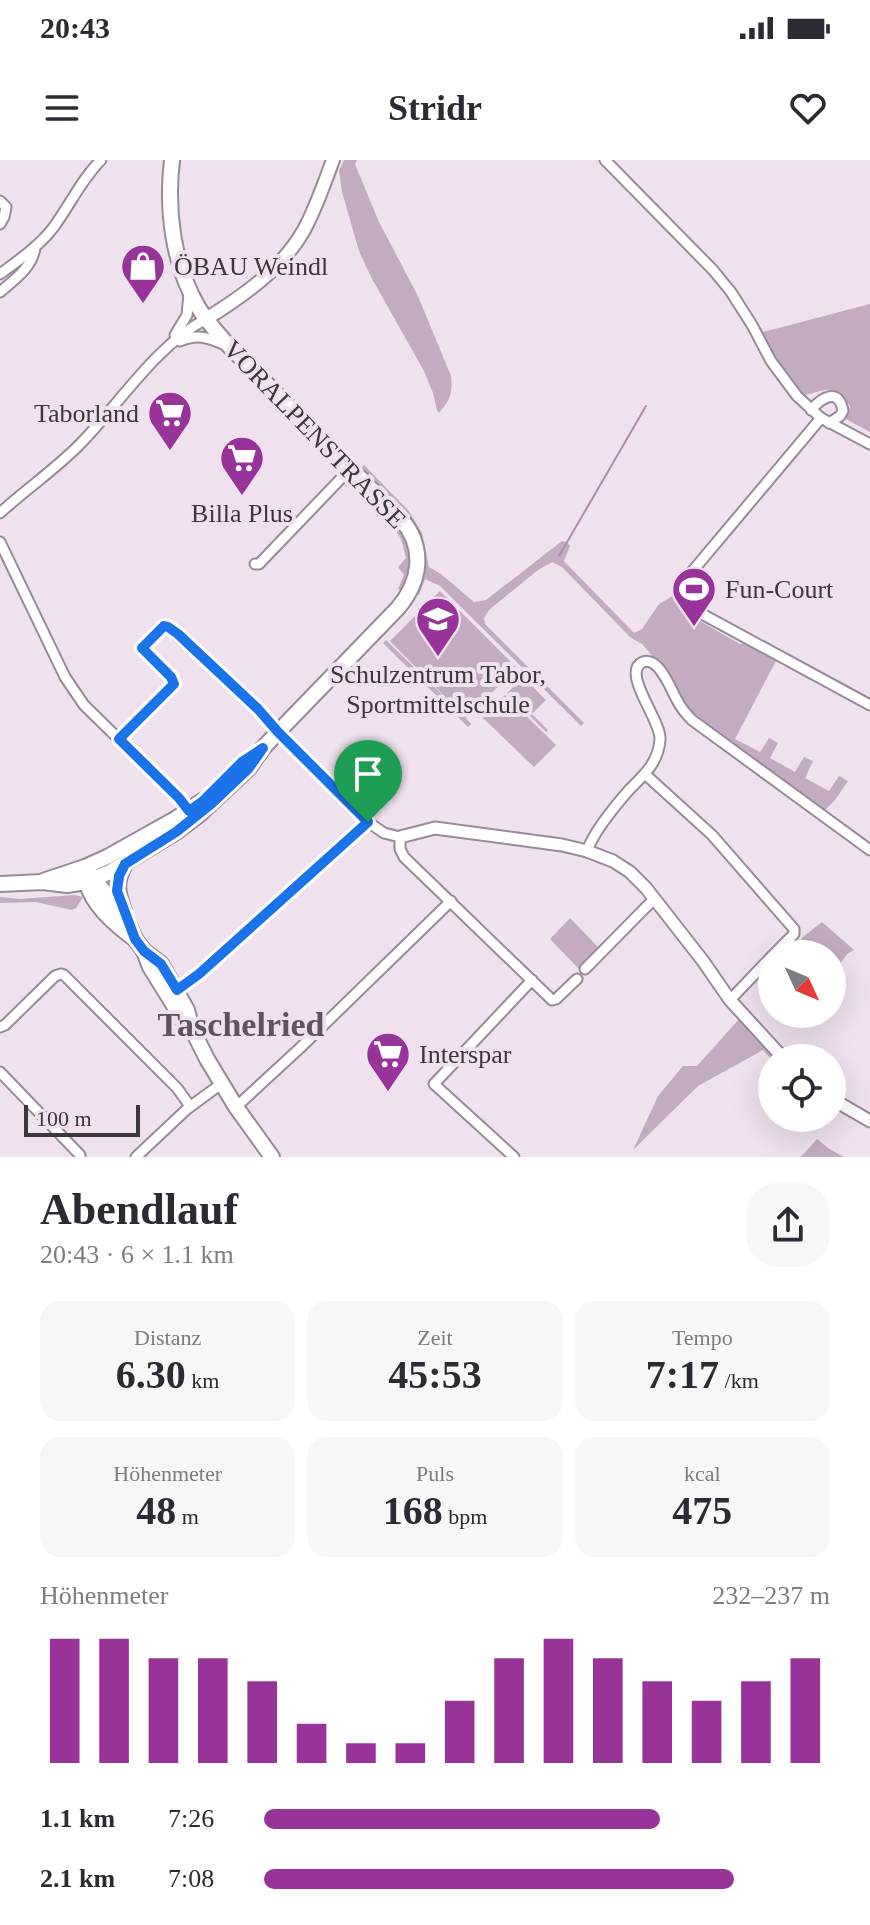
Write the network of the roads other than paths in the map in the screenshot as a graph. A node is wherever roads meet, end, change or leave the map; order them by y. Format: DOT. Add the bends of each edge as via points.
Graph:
graph roads {
  1 [pos="101,160"];
  2 [pos="172,160"];
  3 [pos="333,160"];
  4 [pos="605,160"];
  5 [pos="0,201"];
  6 [pos="0,224"];
  7 [pos="35,247"];
  8 [pos="0,274"];
  9 [pos="189,289"];
  10 [pos="0,292"];
  11 [pos="206,319"];
  12 [pos="230,347"];
  13 [pos="167,348"];
  14 [pos="811,410"];
  15 [pos="825,421"];
  16 [pos="870,444"];
  17 [pos="351,468"];
  18 [pos="0,513"];
  19 [pos="0,542"];
  20 [pos="255,564"];
  21 [pos="870,705"];
  22 [pos="278,732"];
  23 [pos="119,739"];
  24 [pos="263,748"];
  25 [pos="646,775"];
  26 [pos="189,811"];
  27 [pos="368,822"];
  28 [pos="400,837"];
  29 [pos="870,850"];
  30 [pos="587,851"];
  31 [pos="125,864"];
  32 [pos="89,876"];
  33 [pos="0,884"];
  34 [pos="654,899"];
  35 [pos="451,901"];
  36 [pos="126,919"];
  37 [pos="788,940"];
  38 [pos="140,945"];
  39 [pos="585,969"];
  40 [pos="758,971"];
  41 [pos="577,979"];
  42 [pos="532,980"];
  43 [pos="177,990"];
  44 [pos="730,1000"];
  45 [pos="0,1027"];
  46 [pos="192,1029"];
  47 [pos="770,1044"];
  48 [pos="0,1072"];
  49 [pos="221,1084"];
  50 [pos="190,1106"];
  51 [pos="236,1107"];
  52 [pos="846,1107"];
  53 [pos="870,1121"];
  54 [pos="80,1157"];
  55 [pos="136,1157"];
  56 [pos="272,1157"];
  57 [pos="514,1157"];
  1 -- 7 [label="street"];
  2 -- 9 [label="main road, VORALPENSTRASSE" via="174,238"];
  3 -- 11 [label="main road" via="293,247 252,288"];
  4 -- 14 [label="street" via="713,270 784,381"];
  5 -- 6 [label="street" via="6,207"];
  7 -- 8 [label="street"];
  7 -- 10 [label="street" via="32,259"];
  9 -- 11 [label="main road, VORALPENSTRASSE"];
  9 -- 13 [label="street" via="187,315"];
  11 -- 12 [label="main road, VORALPENSTRASSE"];
  11 -- 13 [label="street"];
  12 -- 13 [label="street" via="196,336"];
  12 -- 17 [label="main road, VORALPENSTRASSE"];
  13 -- 18 [label="street" via="77,448"];
  14 -- 15 [label="street"];
  14 -- 15 [label="street" via="827,397 837,399 843,411"];
  15 -- 16 [label="street"];
  15 -- 21 [label="street" via="685,580 683,597 691,608"];
  17 -- 20 [label="street"];
  17 -- 22 [label="main road, VORALPENSTRASSE" via="408,527 417,552 416,577 407,599"];
  19 -- 23 [label="street" via="65,677 84,705"];
  22 -- 23 [label="street" via="164,626 142,648 174,683"];
  22 -- 24 [label="main road, VORALPENSTRASSE"];
  22 -- 27 [label="street"];
  23 -- 26 [label="street"];
  24 -- 26 [label="main road"];
  24 -- 31 [label="main road" via="200,814"];
  25 -- 29 [label="street" via="660,735 635,675 648,662 659,668 692,720"];
  25 -- 30 [label="street" via="621,799"];
  25 -- 37 [label="street" via="712,835 794,929"];
  26 -- 32 [label="main road" via="118,851"];
  27 -- 28 [label="street"];
  27 -- 43 [label="street"];
  28 -- 30 [label="street" via="435,828"];
  28 -- 35 [label="street" via="404,857"];
  30 -- 34 [label="street" via="622,866"];
  31 -- 32 [label="main road"];
  31 -- 36 [label="main road" via="117,886"];
  32 -- 33 [label="main road" via="67,885"];
  32 -- 36 [label="main road"];
  32 -- 38 [label="main road" via="92,897"];
  34 -- 39 [label="street"];
  34 -- 44 [label="street"];
  35 -- 42 [label="street"];
  35 -- 51 [label="street"];
  36 -- 38 [label="main road"];
  38 -- 43 [label="main road" via="161,964"];
  38 -- 46 [label="main road"];
  40 -- 44 [label="street"];
  41 -- 42 [label="street" via="554,1000"];
  42 -- 57 [label="street" via="434,1084"];
  43 -- 46 [label="main road"];
  44 -- 47 [label="street"];
  45 -- 50 [label="street" via="55,976 64,975"];
  46 -- 49 [label="main road"];
  48 -- 54 [label="street"];
  49 -- 50 [label="street"];
  49 -- 51 [label="main road"];
  50 -- 55 [label="street"];
  51 -- 56 [label="main road"];
  52 -- 53 [label="street"];
}
